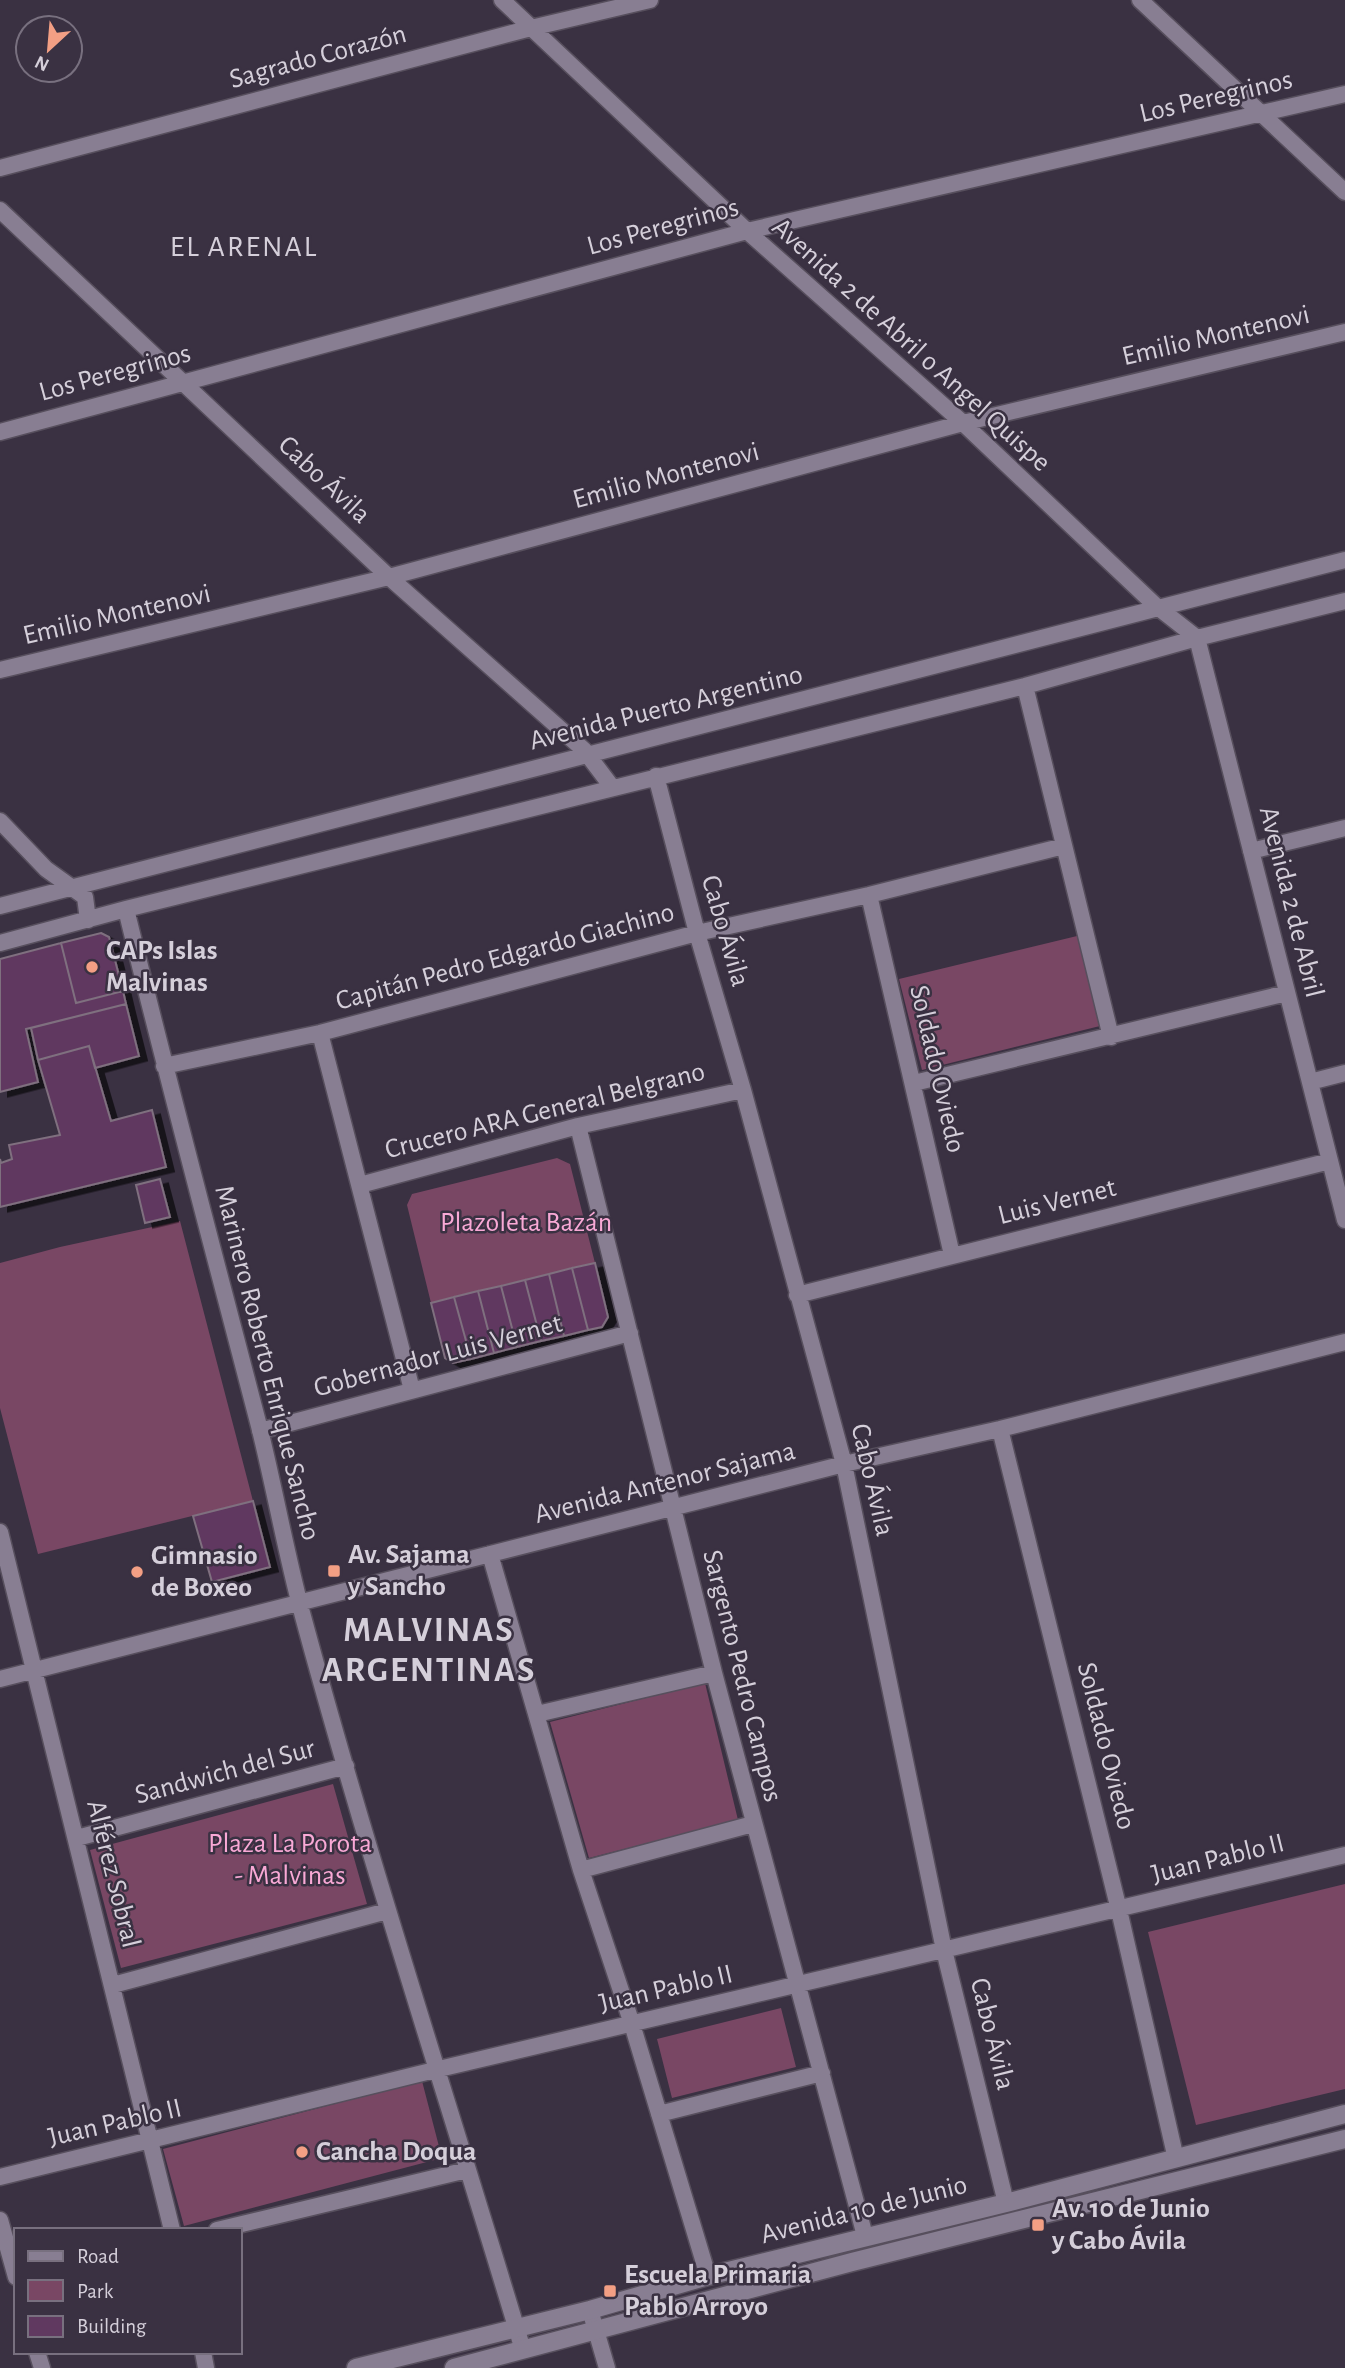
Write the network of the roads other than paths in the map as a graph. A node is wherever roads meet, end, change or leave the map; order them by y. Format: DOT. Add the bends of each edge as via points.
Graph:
graph roads {
  1 [pos="502,0"];
  2 [pos="649,0"];
  3 [pos="1140,0"];
  4 [pos="531,28"];
  5 [pos="1345,94"];
  6 [pos="1262,114"];
  7 [pos="0,168"];
  8 [pos="1345,192"];
  9 [pos="0,210"];
  10 [pos="17,226"];
  11 [pos="0,230"];
  12 [pos="747,232"];
  13 [pos="1345,332"];
  14 [pos="183,382"];
  15 [pos="963,423"];
  16 [pos="0,432"];
  17 [pos="1345,560"];
  18 [pos="389,577"];
  19 [pos="1345,601"];
  20 [pos="1160,609"];
  21 [pos="1197,638"];
  22 [pos="0,670"];
  23 [pos="1026,686"];
  24 [pos="588,755"];
  25 [pos="656,776"];
  26 [pos="612,787"];
  27 [pos="0,821"];
  28 [pos="1345,828"];
  29 [pos="1064,846"];
  30 [pos="1251,851"];
  31 [pos="71,887"];
  32 [pos="869,895"];
  33 [pos="0,906"];
  34 [pos="126,909"];
  35 [pos="88,920"];
  36 [pos="696,933"];
  37 [pos="0,943"];
  38 [pos="1287,993"];
  39 [pos="320,1032"];
  40 [pos="1111,1037"];
  41 [pos="164,1066"];
  42 [pos="1345,1073"];
  43 [pos="1310,1082"];
  44 [pos="914,1083"];
  45 [pos="743,1090"];
  46 [pos="578,1126"];
  47 [pos="1329,1161"];
  48 [pos="360,1185"];
  49 [pos="1345,1220"];
  50 [pos="952,1255"];
  51 [pos="797,1295"];
  52 [pos="630,1333"];
  53 [pos="1345,1342"];
  54 [pos="412,1390"];
  55 [pos="1000,1429"];
  56 [pos="260,1431"];
  57 [pos="844,1464"];
  58 [pos="673,1508"];
  59 [pos="0,1532"];
  60 [pos="490,1555"];
  61 [pos="300,1604"];
  62 [pos="34,1670"];
  63 [pos="714,1673"];
  64 [pos="0,1679"];
  65 [pos="537,1714"];
  66 [pos="346,1766"];
  67 [pos="753,1824"];
  68 [pos="77,1839"];
  69 [pos="1345,1855"];
  70 [pos="581,1870"];
  71 [pos="1119,1910"];
  72 [pos="387,1911"];
  73 [pos="944,1950"];
  74 [pos="113,1984"];
  75 [pos="798,1985"];
  76 [pos="632,2024"];
  77 [pos="439,2069"];
  78 [pos="821,2073"];
  79 [pos="659,2114"];
  80 [pos="1345,2114"];
  81 [pos="1345,2139"];
  82 [pos="152,2141"];
  83 [pos="1176,2159"];
  84 [pos="467,2170"];
  85 [pos="0,2177"];
  86 [pos="1006,2203"];
  87 [pos="0,2220"];
  88 [pos="172,2228"];
  89 [pos="226,2228"];
  90 [pos="865,2236"];
  91 [pos="14,2271"];
  92 [pos="708,2276"];
  93 [pos="590,2310"];
  94 [pos="517,2329"];
  95 [pos="596,2332"];
  96 [pos="523,2350"];
  97 [pos="356,2368"];
  98 [pos="454,2368"];
  99 [pos="607,2368"];
  1 -- 4 [label="street, Avenida 2 de Abril o Angel Quispe"];
  2 -- 4 [label="street, Sagrado Corazón"];
  3 -- 6 [label="street"];
  4 -- 7 [label="street, Sagrado Corazón"];
  4 -- 12 [label="street, Avenida 2 de Abril o Angel Quispe"];
  5 -- 6 [label="street, Los Peregrinos"];
  6 -- 8 [label="street"];
  6 -- 12 [label="street, Los Peregrinos"];
  9 -- 10 [label="street, Cabo Ávila"];
  10 -- 11 [label="street"];
  10 -- 14 [label="street, Cabo Ávila"];
  12 -- 14 [label="street, Los Peregrinos"];
  12 -- 15 [label="street, Avenida 2 de Abril o Angel Quispe"];
  13 -- 15 [label="street, Emilio Montenovi"];
  14 -- 16 [label="street, Los Peregrinos"];
  14 -- 18 [label="street, Cabo Ávila"];
  15 -- 18 [label="street, Emilio Montenovi"];
  15 -- 20 [label="street, Avenida 2 de Abril o Angel Quispe"];
  17 -- 20 [label="street, Avenida Puerto Argentino"];
  18 -- 22 [label="street, Emilio Montenovi"];
  18 -- 24 [label="street, Cabo Ávila"];
  19 -- 21 [label="street"];
  20 -- 21 [label="street, Avenida 2 de Abril o Angel Quispe"];
  20 -- 24 [label="street, Avenida Puerto Argentino"];
  21 -- 23 [label="street"];
  21 -- 30 [label="street, Avenida 2 de Abril"];
  23 -- 25 [label="street"];
  23 -- 29 [label="street"];
  24 -- 26 [label="street, Cabo Ávila"];
  24 -- 31 [label="street, Avenida Puerto Argentino"];
  25 -- 26 [label="street"];
  25 -- 36 [label="street, Cabo Ávila"];
  26 -- 34 [label="street"];
  27 -- 31 [label="street" via="46,869"];
  28 -- 30 [label="street"];
  29 -- 32 [label="street, Capitán Pedro Edgardo Giachino"];
  29 -- 40 [label="street"];
  30 -- 38 [label="street, Avenida 2 de Abril"];
  31 -- 33 [label="street, Avenida Puerto Argentino"];
  31 -- 35 [label="street" via="85,897"];
  32 -- 36 [label="street, Capitán Pedro Edgardo Giachino"];
  32 -- 44 [label="street, Soldado Oviedo"];
  34 -- 35 [label="street"];
  34 -- 41 [label="street, Marinero Roberto Enrique Sancho"];
  35 -- 37 [label="street"];
  36 -- 39 [label="street, Capitán Pedro Edgardo Giachino"];
  36 -- 45 [label="street, Cabo Ávila"];
  38 -- 40 [label="street"];
  38 -- 43 [label="street, Avenida 2 de Abril"];
  39 -- 41 [label="street, Capitán Pedro Edgardo Giachino"];
  39 -- 48 [label="street"];
  40 -- 44 [label="street"];
  41 -- 56 [label="street, Marinero Roberto Enrique Sancho"];
  42 -- 43 [label="street"];
  43 -- 47 [label="street, Avenida 2 de Abril"];
  44 -- 50 [label="street, Soldado Oviedo"];
  45 -- 46 [label="street, Crucero ARA General Belgrano"];
  45 -- 51 [label="street, Cabo Ávila"];
  46 -- 48 [label="street, Crucero ARA General Belgrano"];
  46 -- 52 [label="street, Sargento Pedro Campos"];
  47 -- 49 [label="street, Avenida 2 de Abril"];
  47 -- 50 [label="street, Luis Vernet"];
  48 -- 54 [label="street"];
  50 -- 51 [label="street, Luis Vernet"];
  51 -- 57 [label="street, Cabo Ávila"];
  52 -- 54 [label="street, Gobernador Luis Vernet"];
  52 -- 58 [label="street, Sargento Pedro Campos"];
  53 -- 55 [label="street, Avenida Antenor Sajama"];
  54 -- 56 [label="street, Gobernador Luis Vernet"];
  55 -- 57 [label="street, Avenida Antenor Sajama"];
  55 -- 71 [label="street, Soldado Oviedo"];
  56 -- 61 [label="street, Marinero Roberto Enrique Sancho"];
  57 -- 58 [label="street, Avenida Antenor Sajama"];
  57 -- 73 [label="street, Cabo Ávila"];
  58 -- 60 [label="street, Avenida Antenor Sajama"];
  58 -- 63 [label="street, Sargento Pedro Campos"];
  59 -- 62 [label="street, Alférez Sobral"];
  60 -- 61 [label="street, Avenida Antenor Sajama"];
  60 -- 65 [label="street"];
  61 -- 62 [label="street, Avenida Antenor Sajama"];
  61 -- 66 [label="street, Marinero Roberto Enrique Sancho"];
  62 -- 64 [label="street, Avenida Antenor Sajama"];
  62 -- 68 [label="street, Alférez Sobral"];
  63 -- 65 [label="street"];
  63 -- 67 [label="street, Sargento Pedro Campos"];
  65 -- 70 [label="street"];
  66 -- 68 [label="street, Sandwich del Sur"];
  66 -- 72 [label="street, Marinero Roberto Enrique Sancho"];
  67 -- 70 [label="street"];
  67 -- 75 [label="street, Sargento Pedro Campos"];
  68 -- 74 [label="street, Alférez Sobral"];
  69 -- 71 [label="street, Juan Pablo II"];
  70 -- 76 [label="street"];
  71 -- 73 [label="street, Juan Pablo II"];
  71 -- 83 [label="street, Soldado Oviedo"];
  72 -- 74 [label="street"];
  72 -- 77 [label="street, Marinero Roberto Enrique Sancho"];
  73 -- 75 [label="street, Juan Pablo II"];
  73 -- 86 [label="street, Cabo Ávila"];
  74 -- 82 [label="street, Alférez Sobral"];
  75 -- 76 [label="street, Juan Pablo II"];
  75 -- 78 [label="street, Sargento Pedro Campos"];
  76 -- 77 [label="street, Juan Pablo II"];
  76 -- 79 [label="street"];
  77 -- 82 [label="street, Juan Pablo II"];
  77 -- 84 [label="street, Marinero Roberto Enrique Sancho"];
  78 -- 79 [label="street"];
  78 -- 90 [label="street, Sargento Pedro Campos"];
  79 -- 92 [label="street"];
  80 -- 83 [label="street, Avenida 10 de Junio"];
  81 -- 95 [label="street, Avenida 10 de Junio" via="852,2262"];
  82 -- 85 [label="street, Juan Pablo II"];
  82 -- 88 [label="street, Alférez Sobral"];
  83 -- 86 [label="street, Avenida 10 de Junio"];
  84 -- 89 [label="street"];
  84 -- 94 [label="street, Marinero Roberto Enrique Sancho"];
  86 -- 90 [label="street, Avenida 10 de Junio"];
  87 -- 91 [label="street"];
  90 -- 92 [label="street, Avenida 10 de Junio"];
  92 -- 93 [label="street, Avenida 10 de Junio"];
  93 -- 94 [label="street, Avenida 10 de Junio"];
  93 -- 95 [label="street"];
  94 -- 96 [label="street, Marinero Roberto Enrique Sancho"];
  94 -- 97 [label="street, Avenida 10 de Junio"];
  95 -- 96 [label="street, Avenida 10 de Junio"];
  95 -- 99 [label="street"];
  96 -- 98 [label="street, Avenida 10 de Junio"];
}
